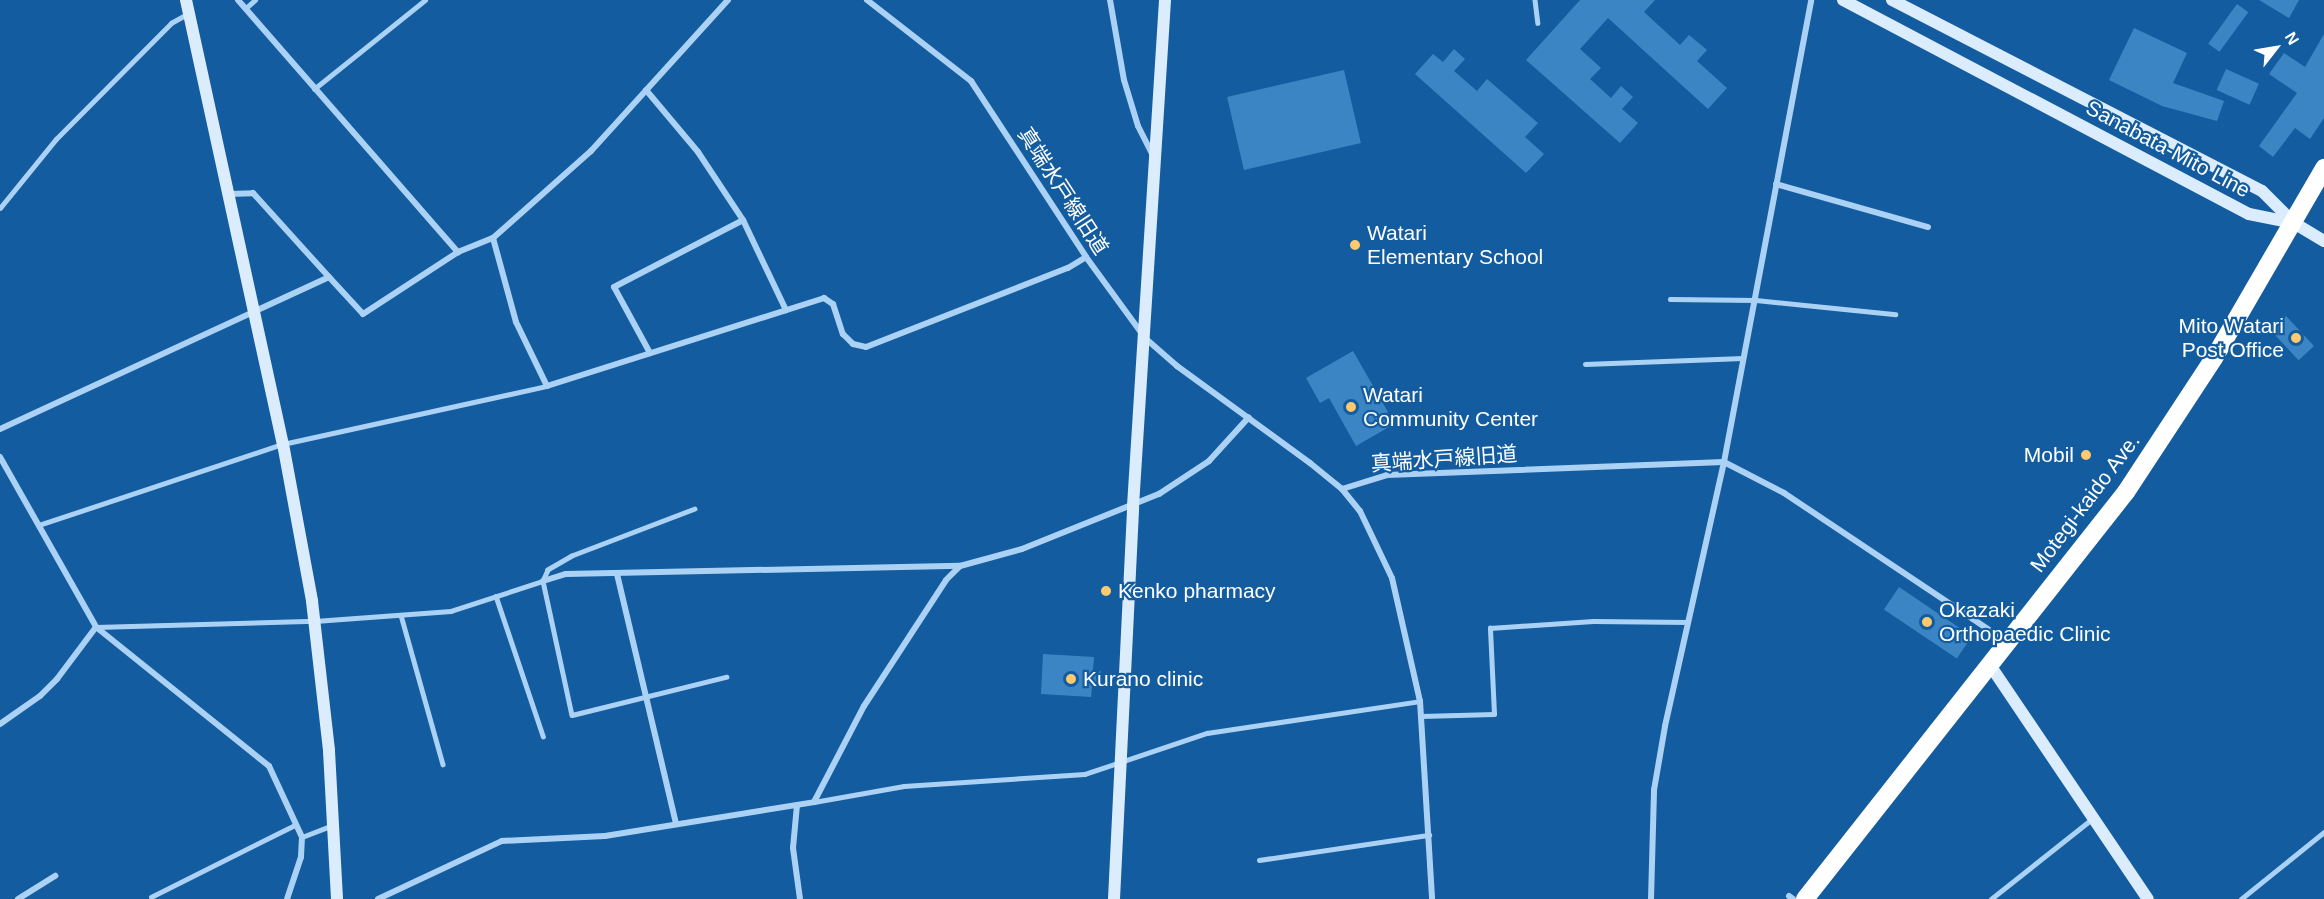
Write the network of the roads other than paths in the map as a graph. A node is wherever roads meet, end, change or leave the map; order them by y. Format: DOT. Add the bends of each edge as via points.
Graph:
graph roads {
  1 [pos="238,0"];
  2 [pos="255,0"];
  3 [pos="425,0"];
  4 [pos="728,0"];
  5 [pos="867,0"];
  6 [pos="1110,0"];
  7 [pos="1165,0"];
  8 [pos="1536,0"];
  9 [pos="1811,0"];
  10 [pos="1843,0"];
  11 [pos="1892,0"];
  12 [pos="188,6"];
  13 [pos="246,8"];
  14 [pos="1538,23"];
  15 [pos="314,89"];
  16 [pos="646,90"];
  17 [pos="1155,159"];
  18 [pos="2324,168"];
  19 [pos="1776,184"];
  20 [pos="228,194"];
  21 [pos="0,208"];
  22 [pos="743,220"];
  23 [pos="2294,223"];
  24 [pos="1928,227"];
  25 [pos="493,238"];
  26 [pos="2324,241"];
  27 [pos="458,252"];
  28 [pos="1086,257"];
  29 [pos="329,277"];
  30 [pos="1670,299"];
  31 [pos="1756,300"];
  32 [pos="786,310"];
  33 [pos="254,311"];
  34 [pos="1895,314"];
  35 [pos="1145,338"];
  36 [pos="650,353"];
  37 [pos="1743,358"];
  38 [pos="1585,364"];
  39 [pos="547,386"];
  40 [pos="1249,417"];
  41 [pos="0,429"];
  42 [pos="283,444"];
  43 [pos="0,457"];
  44 [pos="1724,462"];
  45 [pos="1342,489"];
  46 [pos="1133,506"];
  47 [pos="695,509"];
  48 [pos="39,525"];
  49 [pos="960,566"];
  50 [pos="617,574"];
  51 [pos="543,581"];
  52 [pos="496,596"];
  53 [pos="401,615"];
  54 [pos="315,621"];
  55 [pos="1688,622"];
  56 [pos="96,627"];
  57 [pos="2008,642"];
  58 [pos="1990,665"];
  59 [pos="726,677"];
  60 [pos="649,698"];
  61 [pos="1420,701"];
  62 [pos="1421,716"];
  63 [pos="0,724"];
  64 [pos="543,736"];
  65 [pos="443,764"];
  66 [pos="1119,766"];
  67 [pos="814,802"];
  68 [pos="796,805"];
  69 [pos="2092,819"];
  70 [pos="676,824"];
  71 [pos="295,825"];
  72 [pos="333,825"];
  73 [pos="2324,832"];
  74 [pos="1429,834"];
  75 [pos="302,837"];
  76 [pos="1259,860"];
  77 [pos="55,876"];
  78 [pos="151,897"];
  79 [pos="1796,898"];
  80 [pos="18,899"];
  81 [pos="287,899"];
  82 [pos="337,899"];
  83 [pos="378,899"];
  84 [pos="800,899"];
  85 [pos="1114,899"];
  86 [pos="1432,899"];
  87 [pos="1651,899"];
  88 [pos="1991,899"];
  89 [pos="2148,899"];
  90 [pos="2241,899"];
  1 -- 13 [label="street"];
  2 -- 13 [label="lane"];
  3 -- 15 [label="lane"];
  4 -- 16 [label="street"];
  5 -- 28 [label="street, 真端水戸線旧道" via="971,81"];
  6 -- 17 [label="street" via="1124,80 1138,126"];
  7 -- 17 [label="street"];
  8 -- 14 [label="lane"];
  9 -- 19 [label="street"];
  10 -- 23 [label="street, Sanabata-Mito Line" via="2249,214"];
  11 -- 23 [label="street, Sanabata-Mito Line" via="2262,191"];
  12 -- 20 [label="street"];
  12 -- 21 [label="lane" via="56,139"];
  13 -- 15 [label="street"];
  15 -- 27 [label="street"];
  16 -- 22 [label="street" via="698,152"];
  16 -- 25 [label="street" via="591,151"];
  17 -- 35 [label="street"];
  18 -- 23 [label="highway, Motegi-kaido Ave."];
  19 -- 24 [label="street"];
  19 -- 31 [label="street"];
  20 -- 29 [label="street" via="253,193"];
  20 -- 33 [label="street"];
  22 -- 32 [label="street"];
  22 -- 36 [label="street" via="615,287"];
  23 -- 26 [label="street"];
  23 -- 57 [label="highway, Motegi-kaido Ave." via="2214,358 2126,492"];
  25 -- 27 [label="street"];
  25 -- 39 [label="street" via="516,322"];
  27 -- 29 [label="street" via="363,314"];
  28 -- 32 [label="street" via="1068,268 866,347 853,344 843,334 833,304 825,298"];
  28 -- 35 [label="street, 真端水戸線旧道"];
  29 -- 33 [label="street"];
  30 -- 31 [label="lane"];
  31 -- 34 [label="lane"];
  31 -- 37 [label="street"];
  32 -- 36 [label="street"];
  33 -- 41 [label="street"];
  33 -- 42 [label="street"];
  35 -- 40 [label="street, 真端水戸線旧道"];
  35 -- 46 [label="street"];
  36 -- 39 [label="street"];
  37 -- 38 [label="lane"];
  37 -- 44 [label="street"];
  39 -- 42 [label="lane"];
  40 -- 45 [label="street, 真端水戸線旧道"];
  40 -- 46 [label="street" via="1209,461"];
  42 -- 48 [label="lane"];
  42 -- 54 [label="street"];
  43 -- 48 [label="street"];
  44 -- 45 [label="street, 真端水戸線旧道" via="1387,475"];
  44 -- 55 [label="street"];
  44 -- 57 [label="street, 真端水戸線旧道" via="1784,493"];
  45 -- 61 [label="street" via="1360,511 1392,578"];
  46 -- 49 [label="street" via="1022,549"];
  46 -- 66 [label="street"];
  47 -- 51 [label="lane" via="572,556 548,570"];
  48 -- 56 [label="street"];
  49 -- 50 [label="street"];
  49 -- 67 [label="street" via="946,580 864,706"];
  50 -- 51 [label="street" via="566,574"];
  50 -- 60 [label="street"];
  51 -- 52 [label="lane"];
  51 -- 60 [label="lane" via="572,715"];
  52 -- 53 [label="lane" via="451,611"];
  52 -- 64 [label="lane"];
  53 -- 54 [label="lane"];
  53 -- 65 [label="lane"];
  54 -- 56 [label="lane"];
  54 -- 72 [label="street"];
  55 -- 62 [label="lane" via="1593,621 1490,628 1494,714"];
  55 -- 87 [label="street" via="1654,790"];
  56 -- 63 [label="street" via="51,685"];
  56 -- 71 [label="street" via="269,766"];
  57 -- 58 [label="highway, Motegi-kaido Ave."];
  58 -- 69 [label="street"];
  58 -- 79 [label="highway, Motegi-kaido Ave."];
  59 -- 60 [label="lane"];
  60 -- 70 [label="street"];
  61 -- 62 [label="street"];
  61 -- 66 [label="lane" via="1207,733"];
  62 -- 74 [label="street"];
  66 -- 67 [label="lane" via="1086,774 904,786"];
  66 -- 85 [label="street"];
  67 -- 68 [label="street"];
  68 -- 70 [label="street"];
  68 -- 84 [label="street" via="793,848"];
  69 -- 88 [label="lane"];
  69 -- 89 [label="street"];
  70 -- 83 [label="street" via="561,841 502,841"];
  71 -- 75 [label="street"];
  71 -- 78 [label="lane"];
  72 -- 75 [label="lane"];
  72 -- 82 [label="street"];
  73 -- 90 [label="lane"];
  74 -- 76 [label="lane"];
  74 -- 86 [label="street"];
  75 -- 81 [label="street" via="301,857"];
  77 -- 80 [label="street"];
}
